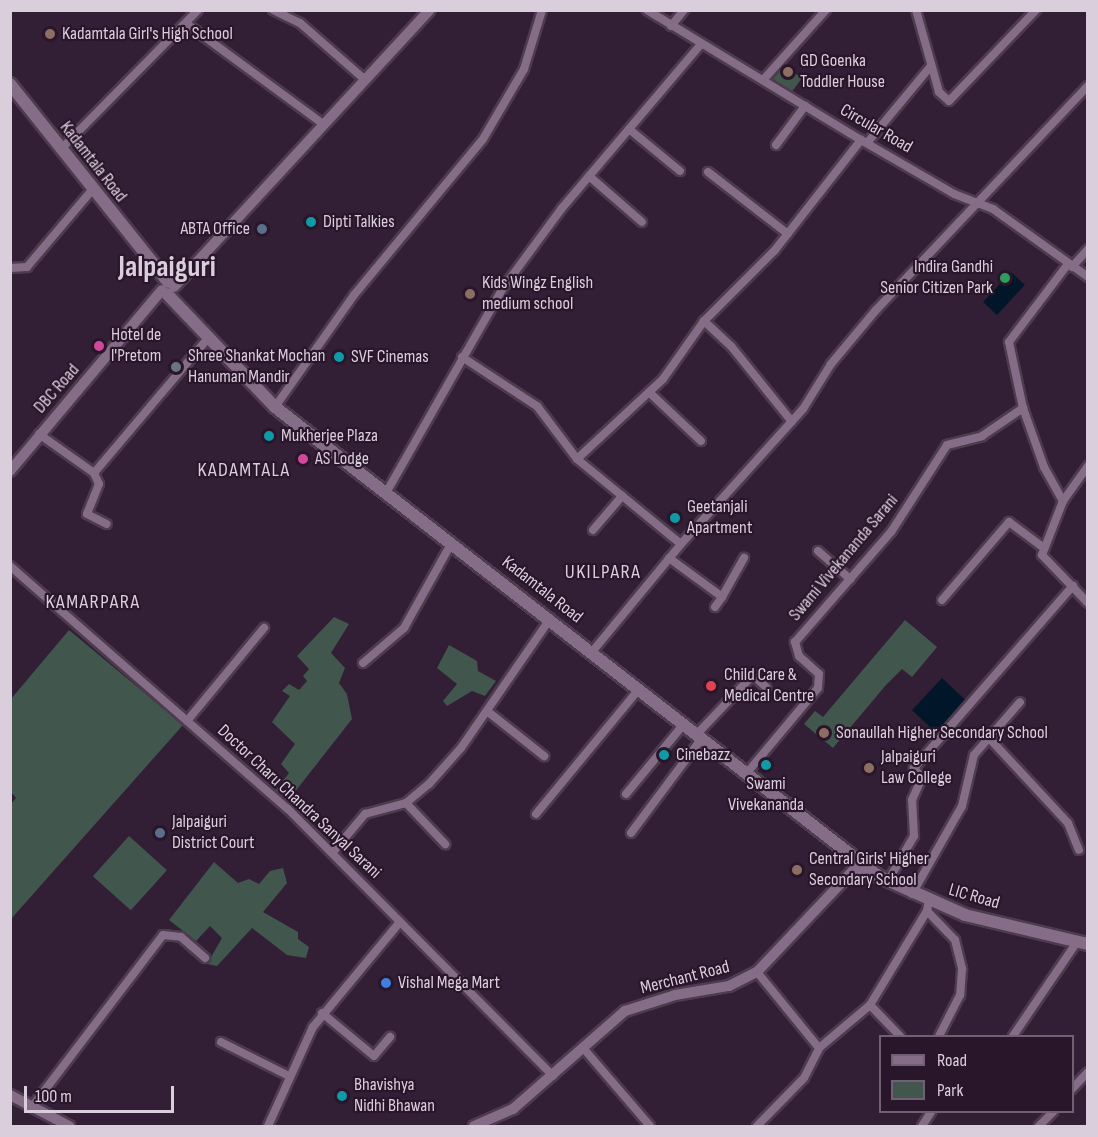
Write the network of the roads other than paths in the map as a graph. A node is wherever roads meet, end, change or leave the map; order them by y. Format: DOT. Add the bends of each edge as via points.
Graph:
graph roads {
  1 [pos="198,10"];
  2 [pos="273,10"];
  3 [pos="423,10"];
  4 [pos="430,10"];
  5 [pos="542,10"];
  6 [pos="647,10"];
  7 [pos="684,10"];
  8 [pos="826,10"];
  9 [pos="916,10"];
  10 [pos="1036,10"];
  11 [pos="187,24"];
  12 [pos="671,26"];
  13 [pos="701,44"];
  14 [pos="931,66"];
  15 [pos="764,79"];
  16 [pos="365,80"];
  17 [pos="10,84"];
  18 [pos="1088,86"];
  19 [pos="805,106"];
  20 [pos="325,125"];
  21 [pos="629,129"];
  22 [pos="864,142"];
  23 [pos="776,146"];
  24 [pos="61,149"];
  25 [pos="680,171"];
  26 [pos="708,172"];
  27 [pos="589,176"];
  28 [pos="92,190"];
  29 [pos="974,202"];
  30 [pos="642,222"];
  31 [pos="788,234"];
  32 [pos="1088,249"];
  33 [pos="1070,266"];
  34 [pos="10,268"];
  35 [pos="1088,277"];
  36 [pos="168,288"];
  37 [pos="704,321"];
  38 [pos="208,338"];
  39 [pos="462,357"];
  40 [pos="650,393"];
  41 [pos="275,407"];
  42 [pos="1023,408"];
  43 [pos="792,422"];
  44 [pos="39,434"];
  45 [pos="700,441"];
  46 [pos="577,459"];
  47 [pos="1088,466"];
  48 [pos="10,471"];
  49 [pos="94,473"];
  50 [pos="386,494"];
  51 [pos="622,496"];
  52 [pos="1063,501"];
  53 [pos="107,524"];
  54 [pos="593,530"];
  55 [pos="452,542"];
  56 [pos="681,544"];
  57 [pos="1044,548"];
  58 [pos="818,551"];
  59 [pos="669,558"];
  60 [pos="744,558"];
  61 [pos="10,566"];
  62 [pos="850,579"];
  63 [pos="1073,586"];
  64 [pos="722,597"];
  65 [pos="942,600"];
  66 [pos="1088,603"];
  67 [pos="715,607"];
  68 [pos="550,620"];
  69 [pos="264,628"];
  70 [pos="592,652"];
  71 [pos="363,663"];
  72 [pos="765,687"];
  73 [pos="639,689"];
  74 [pos="1020,702"];
  75 [pos="487,711"];
  76 [pos="188,721"];
  77 [pos="684,724"];
  78 [pos="699,736"];
  79 [pos="988,738"];
  80 [pos="544,756"];
  81 [pos="746,774"];
  82 [pos="626,794"];
  83 [pos="406,803"];
  84 [pos="536,814"];
  85 [pos="631,833"];
  86 [pos="445,844"];
  87 [pos="1078,850"];
  88 [pos="333,852"];
  89 [pos="860,863"];
  90 [pos="847,878"];
  91 [pos="883,879"];
  92 [pos="912,894"];
  93 [pos="928,906"];
  94 [pos="400,922"];
  95 [pos="1082,943"];
  96 [pos="205,958"];
  97 [pos="758,972"];
  98 [pos="870,1005"];
  99 [pos="322,1013"];
  100 [pos="899,1035"];
  101 [pos="940,1035"];
  102 [pos="1014,1035"];
  103 [pos="390,1037"];
  104 [pos="222,1042"];
  105 [pos="819,1048"];
  106 [pos="584,1049"];
  107 [pos="1088,1072"];
  108 [pos="553,1076"];
  109 [pos="289,1077"];
  110 [pos="1074,1087"];
  111 [pos="10,1095"];
  112 [pos="32,1107"];
  113 [pos="930,1113"];
  114 [pos="1052,1113"];
  115 [pos="69,1126"];
  116 [pos="268,1126"];
  117 [pos="474,1126"];
  118 [pos="650,1126"];
  119 [pos="757,1126"];
  120 [pos="922,1126"];
  121 [pos="1040,1126"];
  1 -- 11 [label="street"];
  2 -- 16 [label="street" via="300,23"];
  3 -- 16 [label="street"];
  4 -- 16 [label="street"];
  5 -- 41 [label="street" via="524,69 483,139 359,289"];
  6 -- 12 [label="street, Circular Road"];
  7 -- 12 [label="street"];
  8 -- 15 [label="street"];
  9 -- 14 [label="street"];
  10 -- 14 [label="street" via="954,100 941,97"];
  11 -- 20 [label="street"];
  11 -- 24 [label="street"];
  12 -- 13 [label="street, Circular Road"];
  13 -- 15 [label="street, Circular Road"];
  13 -- 21 [label="street"];
  14 -- 22 [label="street"];
  15 -- 19 [label="street, Circular Road"];
  16 -- 20 [label="street, DBC Road"];
  17 -- 24 [label="main road, Kadamtala Road"];
  18 -- 29 [label="street"];
  19 -- 22 [label="street, Circular Road"];
  19 -- 23 [label="street"];
  20 -- 36 [label="street, DBC Road"];
  21 -- 25 [label="street"];
  21 -- 27 [label="street"];
  22 -- 29 [label="street, Circular Road"];
  22 -- 31 [label="street"];
  24 -- 28 [label="main road, Kadamtala Road"];
  26 -- 31 [label="street"];
  27 -- 30 [label="street"];
  27 -- 39 [label="street" via="504,288"];
  28 -- 34 [label="street" via="27,267"];
  28 -- 36 [label="main road, Kadamtala Road"];
  29 -- 33 [label="street, Circular Road" via="993,210"];
  29 -- 43 [label="street" via="876,310"];
  31 -- 37 [label="street"];
  32 -- 33 [label="street"];
  33 -- 35 [label="street, Circular Road"];
  33 -- 42 [label="street" via="1009,342"];
  36 -- 38 [label="main road, Kadamtala Road"];
  36 -- 44 [label="street, DBC Road"];
  37 -- 40 [label="street"];
  37 -- 43 [label="street" via="732,346"];
  38 -- 41 [label="main road, Kadamtala Road"];
  38 -- 49 [label="street"];
  39 -- 46 [label="street" via="537,406"];
  39 -- 50 [label="street"];
  40 -- 45 [label="street"];
  40 -- 46 [label="street"];
  41 -- 50 [label="main road, Kadamtala Road"];
  42 -- 52 [label="street" via="1044,467"];
  42 -- 62 [label="street, Swami Vivekananda Sarani" via="982,436 947,444 891,532"];
  43 -- 56 [label="street"];
  44 -- 48 [label="street, DBC Road"];
  44 -- 49 [label="street"];
  46 -- 51 [label="street"];
  47 -- 52 [label="street"];
  49 -- 53 [label="street" via="99,484 87,514"];
  50 -- 55 [label="main road, Kadamtala Road"];
  51 -- 54 [label="street"];
  51 -- 56 [label="street"];
  52 -- 57 [label="street"];
  55 -- 68 [label="main road, Kadamtala Road"];
  55 -- 71 [label="street" via="408,623"];
  56 -- 59 [label="street"];
  57 -- 63 [label="street" via="1042,557"];
  57 -- 65 [label="street" via="1009,522"];
  58 -- 62 [label="street"];
  59 -- 64 [label="street"];
  59 -- 70 [label="street"];
  60 -- 64 [label="street"];
  61 -- 76 [label="street, Doctor Charu Chandra Sanyal Sarani"];
  62 -- 81 [label="street, Swami Vivekananda Sarani" via="795,642 799,656 819,674 818,688"];
  63 -- 66 [label="street"];
  63 -- 91 [label="street" via="914,768 922,778 912,800 915,836"];
  64 -- 67 [label="street"];
  68 -- 70 [label="main road, Kadamtala Road"];
  68 -- 75 [label="street"];
  69 -- 76 [label="street"];
  70 -- 73 [label="main road, Kadamtala Road"];
  72 -- 78 [label="street" via="753,675"];
  73 -- 77 [label="main road, Kadamtala Road"];
  73 -- 84 [label="street"];
  74 -- 79 [label="street"];
  75 -- 80 [label="street"];
  75 -- 83 [label="street" via="437,775"];
  76 -- 88 [label="street, Doctor Charu Chandra Sanyal Sarani"];
  77 -- 78 [label="main road, Kadamtala Road"];
  77 -- 82 [label="street"];
  78 -- 81 [label="main road, Kadamtala Road"];
  78 -- 85 [label="street"];
  79 -- 87 [label="street" via="1068,823"];
  79 -- 92 [label="street" via="971,763 962,806"];
  81 -- 89 [label="main road, Kadamtala Road"];
  83 -- 86 [label="street"];
  83 -- 88 [label="street" via="366,814"];
  88 -- 94 [label="street, Doctor Charu Chandra Sanyal Sarani"];
  89 -- 90 [label="street, Merchant Road"];
  89 -- 91 [label="main road, LIC Road"];
  90 -- 91 [label="main road" via="861,873"];
  90 -- 97 [label="street, Merchant Road"];
  91 -- 92 [label="main road, LIC Road"];
  92 -- 93 [label="main road, LIC Road"];
  93 -- 95 [label="main road, LIC Road"];
  93 -- 98 [label="street"];
  93 -- 101 [label="street" via="955,940 962,969 960,995"];
  94 -- 99 [label="street"];
  94 -- 108 [label="street, Doctor Charu Chandra Sanyal Sarani"];
  95 -- 102 [label="street"];
  96 -- 112 [label="street" via="181,937 163,935"];
  97 -- 105 [label="street"];
  97 -- 106 [label="street, Merchant Road" via="729,986 675,995 626,1011"];
  98 -- 100 [label="street"];
  98 -- 105 [label="street"];
  99 -- 103 [label="street" via="374,1056"];
  99 -- 109 [label="street"];
  104 -- 109 [label="street"];
  105 -- 119 [label="street" via="804,1078"];
  106 -- 108 [label="street, Merchant Road"];
  106 -- 118 [label="street"];
  107 -- 110 [label="street"];
  108 -- 117 [label="street, Merchant Road" via="513,1109"];
  109 -- 116 [label="street"];
  111 -- 112 [label="street"];
  112 -- 115 [label="street"];
  113 -- 120 [label="street"];
  114 -- 121 [label="street"];
}
